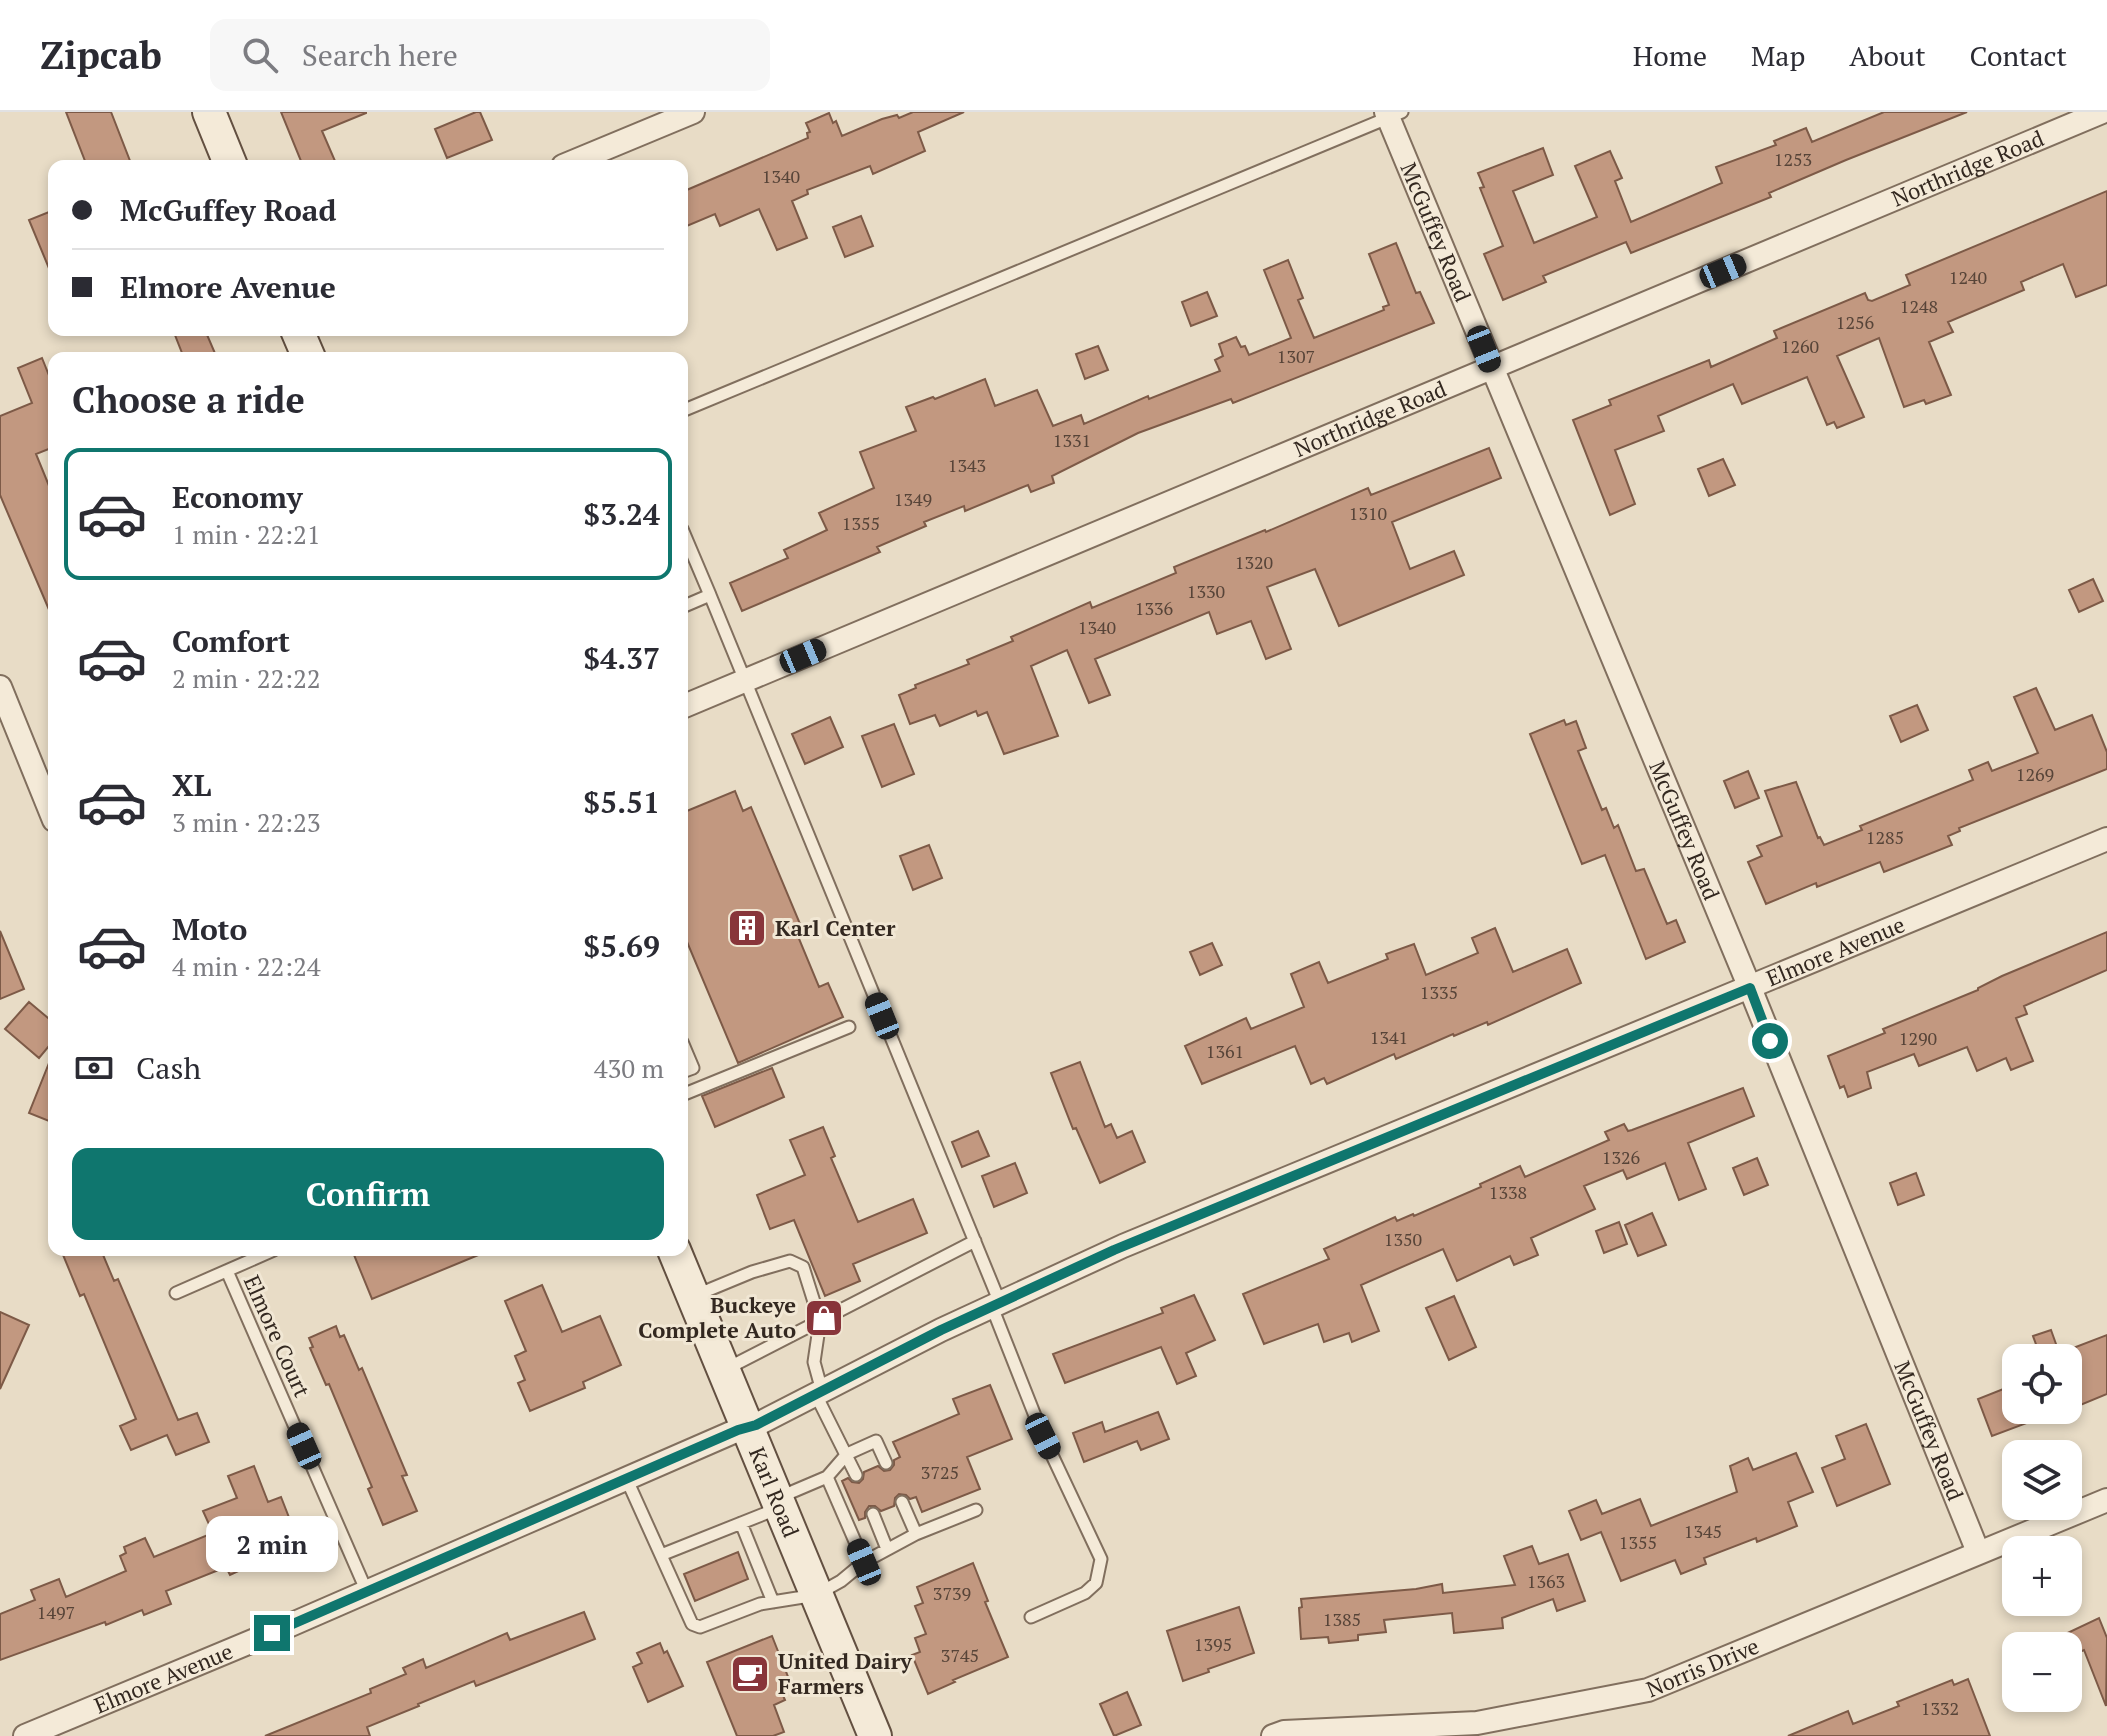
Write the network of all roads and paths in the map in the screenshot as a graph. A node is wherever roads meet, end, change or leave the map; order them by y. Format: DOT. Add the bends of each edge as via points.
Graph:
graph roads {
  1 [pos="209,112"];
  2 [pos="693,112"];
  3 [pos="2102,112"];
  4 [pos="1392,114"];
  5 [pos="229,160"];
  6 [pos="577,160"];
  7 [pos="1491,367"];
  8 [pos="688,408"];
  9 [pos="688,543"];
  10 [pos="710,595"];
  11 [pos="688,604"];
  12 [pos="744,681"];
  13 [pos="0,687"];
  14 [pos="688,704"];
  15 [pos="48,805"];
  16 [pos="2107,839"];
  17 [pos="1750,988"];
  18 [pos="849,1027"];
  19 [pos="688,1093"];
  20 [pos="975,1241"];
  21 [pos="261,1256"];
  22 [pos="676,1256"];
  23 [pos="227,1271"];
  24 [pos="176,1293"];
  25 [pos="693,1297"];
  26 [pos="996,1305"];
  27 [pos="820,1321"];
  28 [pos="723,1371"];
  29 [pos="819,1393"];
  30 [pos="747,1428"];
  31 [pos="847,1454"];
  32 [pos="886,1463"];
  33 [pos="856,1475"];
  34 [pos="827,1477"];
  35 [pos="627,1480"];
  36 [pos="2107,1500"];
  37 [pos="902,1502"];
  38 [pos="778,1504"];
  39 [pos="976,1510"];
  40 [pos="873,1514"];
  41 [pos="741,1523"];
  42 [pos="916,1534"];
  43 [pos="887,1549"];
  44 [pos="1978,1552"];
  45 [pos="661,1555"];
  46 [pos="864,1562"];
  47 [pos="367,1592"];
  48 [pos="816,1595"];
  49 [pos="773,1602"];
  50 [pos="1031,1617"];
  51 [pos="25,1736"];
  52 [pos="875,1736"];
  53 [pos="1273,1736"];
  1 -- 5 [label="main road"];
  2 -- 6 [label="street"];
  3 -- 7 [label="street, Northridge Road"];
  4 -- 7 [label="street, McGuffey Road"];
  4 -- 8 [label="lane"];
  7 -- 12 [label="street, Northridge Road"];
  7 -- 17 [label="street, McGuffey Road"];
  9 -- 10 [label="lane"];
  10 -- 11 [label="lane"];
  10 -- 12 [label="lane"];
  12 -- 14 [label="street, Northridge Road"];
  12 -- 20 [label="lane"];
  13 -- 15 [label="street"];
  16 -- 17 [label="street, Elmore Avenue"];
  17 -- 26 [label="street, Elmore Avenue" via="1123,1246"];
  17 -- 44 [label="street, McGuffey Road"];
  18 -- 19 [label="lane"];
  20 -- 26 [label="lane"];
  20 -- 27 [label="lane"];
  21 -- 23 [label="lane"];
  22 -- 25 [label="main road, Karl Road"];
  23 -- 24 [label="lane"];
  23 -- 47 [label="lane, Elmore Court"];
  25 -- 27 [label="lane" via="790,1261 803,1267"];
  25 -- 28 [label="main road, Karl Road"];
  26 -- 29 [label="street, Elmore Avenue"];
  26 -- 50 [label="lane" via="1043,1436 1101,1559 1096,1583 1085,1593"];
  27 -- 28 [label="lane"];
  27 -- 29 [label="lane" via="814,1362"];
  28 -- 30 [label="main road, Karl Road"];
  29 -- 30 [label="street, Elmore Avenue"];
  29 -- 31 [label="lane"];
  30 -- 35 [label="street, Elmore Avenue"];
  30 -- 38 [label="main road, Karl Road"];
  31 -- 32 [label="lane" via="876,1441"];
  31 -- 33 [label="lane"];
  31 -- 34 [label="lane"];
  34 -- 38 [label="lane"];
  34 -- 46 [label="lane"];
  35 -- 45 [label="lane"];
  35 -- 47 [label="street, Elmore Avenue"];
  36 -- 44 [label="street, Norris Drive"];
  37 -- 42 [label="lane"];
  38 -- 41 [label="lane"];
  38 -- 48 [label="main road, Karl Road"];
  39 -- 42 [label="lane"];
  40 -- 43 [label="lane"];
  41 -- 45 [label="lane"];
  41 -- 49 [label="lane"];
  42 -- 43 [label="lane"];
  43 -- 46 [label="lane"];
  44 -- 53 [label="street, Norris Drive" via="1648,1690 1477,1723"];
  45 -- 49 [label="lane" via="692,1624 700,1627"];
  46 -- 48 [label="lane"];
  47 -- 51 [label="street, Elmore Avenue"];
  48 -- 49 [label="lane"];
  48 -- 52 [label="main road, Karl Road"];
}
